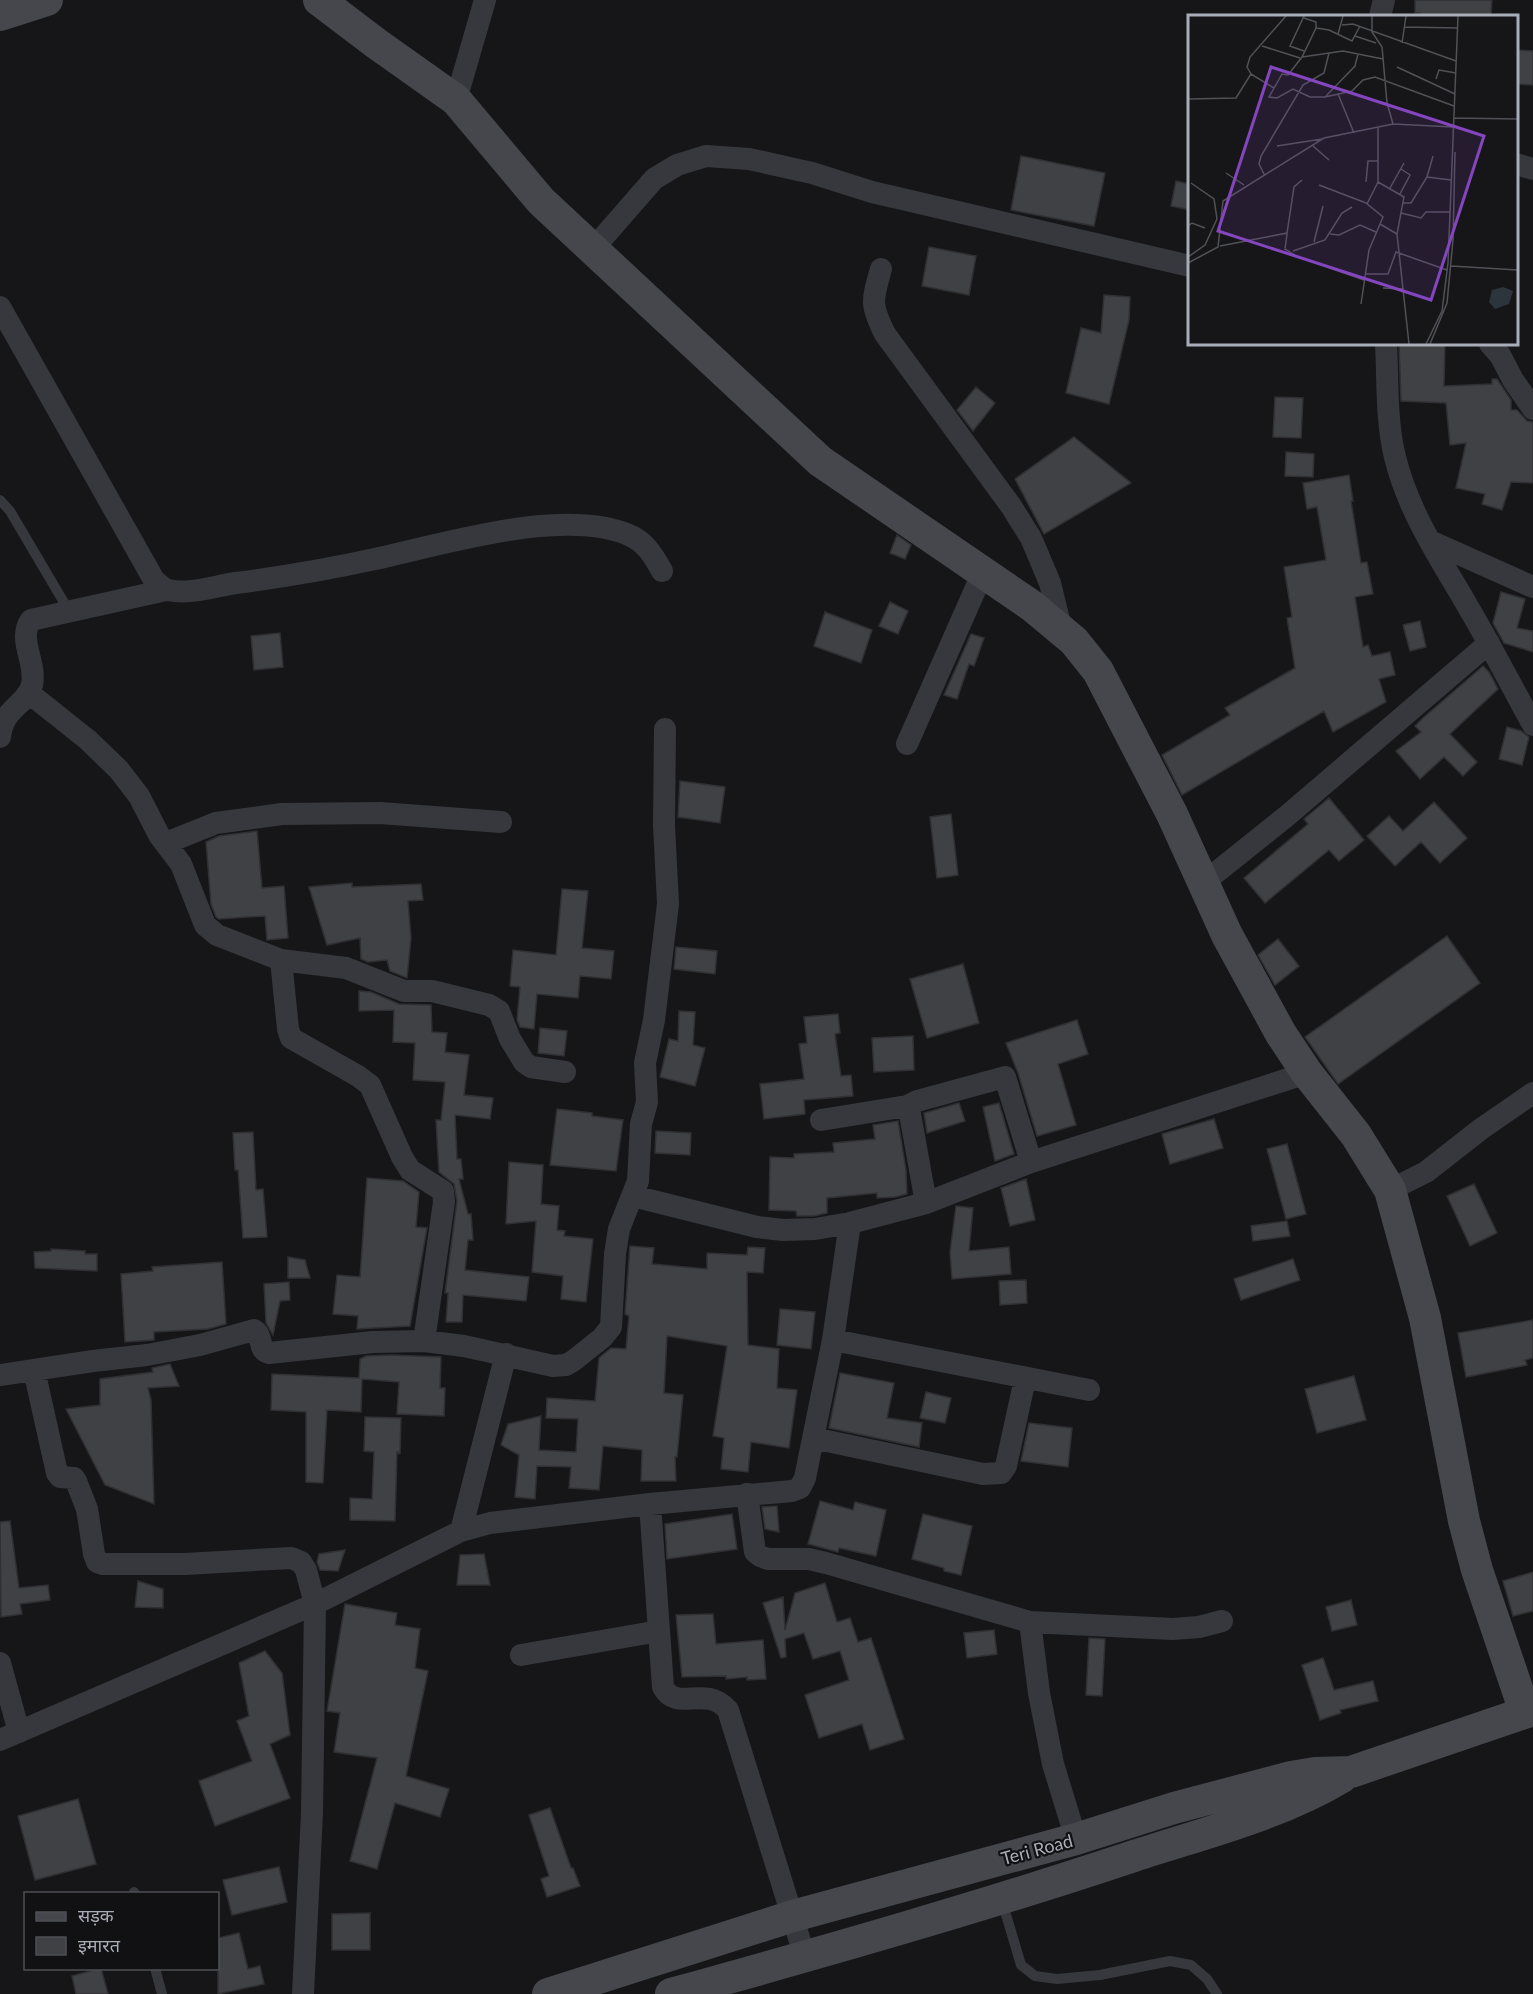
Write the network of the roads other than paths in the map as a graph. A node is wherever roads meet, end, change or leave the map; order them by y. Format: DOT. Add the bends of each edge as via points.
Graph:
graph roads {
  1 [pos="47,0"];
  2 [pos="319,0"];
  3 [pos="485,0"];
  4 [pos="1384,0"];
  5 [pos="0,15"];
  6 [pos="1380,15"];
  7 [pos="456,100"];
  8 [pos="1518,165"];
  9 [pos="1533,169"];
  10 [pos="593,249"];
  11 [pos="1188,266"];
  12 [pos="881,269"];
  13 [pos="0,307"];
  14 [pos="1386,345"];
  15 [pos="1491,345"];
  16 [pos="1533,409"];
  17 [pos="0,500"];
  18 [pos="1430,542"];
  19 [pos="662,571"];
  20 [pos="982,572"];
  21 [pos="1533,587"];
  22 [pos="166,590"];
  23 [pos="69,611"];
  24 [pos="1062,632"];
  25 [pos="1489,643"];
  26 [pos="29,693"];
  27 [pos="1533,725"];
  28 [pos="665,729"];
  29 [pos="0,737"];
  30 [pos="907,744"];
  31 [pos="501,822"];
  32 [pos="166,843"];
  33 [pos="1203,882"];
  34 [pos="281,960"];
  35 [pos="565,1072"];
  36 [pos="1307,1072"];
  37 [pos="1533,1093"];
  38 [pos="910,1114"];
  39 [pos="821,1120"];
  40 [pos="1031,1162"];
  41 [pos="1390,1190"];
  42 [pos="633,1196"];
  43 [pos="926,1203"];
  44 [pos="850,1223"];
  45 [pos="832,1340"];
  46 [pos="424,1341"];
  47 [pos="506,1354"];
  48 [pos="34,1370"];
  49 [pos="0,1376"];
  50 [pos="1025,1379"];
  51 [pos="1089,1390"];
  52 [pos="813,1438"];
  53 [pos="747,1494"];
  54 [pos="650,1504"];
  55 [pos="461,1531"];
  56 [pos="315,1604"];
  57 [pos="1222,1621"];
  58 [pos="1030,1622"];
  59 [pos="658,1631"];
  60 [pos="520,1655"];
  61 [pos="0,1663"];
  62 [pos="1529,1711"];
  63 [pos="9,1736"];
  64 [pos="1351,1772"];
  65 [pos="1076,1839"];
  66 [pos="1001,1899"];
  67 [pos="793,1916"];
  68 [pos="806,1957"];
  69 [pos="156,1970"];
  70 [pos="162,1994"];
  71 [pos="303,1994"];
  72 [pos="548,1994"];
  73 [pos="671,1994"];
  74 [pos="1217,1994"];
  1 -- 5 [label="street"];
  2 -- 7 [label="street"];
  3 -- 7 [label="street"];
  4 -- 6 [label="street"];
  7 -- 10 [label="street" via="542,201"];
  8 -- 9 [label="street"];
  10 -- 11 [label="street" via="654,179 677,165 706,156 749,159 812,173 872,192"];
  10 -- 20 [label="street" via="820,461"];
  12 -- 24 [label="street" via="874,313 1031,538 1050,583"];
  13 -- 22 [label="street" via="154,580"];
  14 -- 18 [label="street" via="1394,455 1406,495"];
  15 -- 16 [label="street"];
  17 -- 23 [label="lane" via="10,510"];
  18 -- 21 [label="street"];
  18 -- 25 [label="street"];
  19 -- 22 [label="street" via="651,550 632,536 578,524 514,529 345,565 182,591"];
  20 -- 24 [label="street"];
  20 -- 30 [label="street"];
  22 -- 23 [label="street"];
  23 -- 26 [label="street" via="31,620 27,626 25,638 32,676"];
  24 -- 33 [label="street" via="1098,671"];
  25 -- 27 [label="street"];
  25 -- 33 [label="street" via="1288,815"];
  26 -- 29 [label="street" via="7,714"];
  26 -- 32 [label="street" via="119,770"];
  28 -- 42 [label="street" via="667,921 645,1063 639,1181"];
  31 -- 32 [label="street" via="380,813 282,814 216,823"];
  32 -- 34 [label="street" via="182,864 205,925 217,934"];
  33 -- 36 [label="street" via="1248,976"];
  34 -- 35 [label="street" via="346,968 404,991 432,991 489,1005 499,1011 524,1062"];
  34 -- 46 [label="street" via="291,1038 370,1085 410,1170 443,1191"];
  36 -- 40 [label="street"];
  36 -- 41 [label="street" via="1356,1135"];
  37 -- 41 [label="street" via="1426,1172"];
  38 -- 43 [label="street"];
  39 -- 40 [label="street" via="907,1106 1005,1077"];
  40 -- 43 [label="street"];
  41 -- 62 [label="street" via="1425,1318 1464,1521"];
  42 -- 44 [label="street" via="758,1227 815,1229"];
  42 -- 47 [label="street" via="619,1229 612,1319 607,1332 566,1365 541,1364"];
  43 -- 44 [label="street"];
  44 -- 45 [label="street"];
  45 -- 50 [label="street"];
  45 -- 52 [label="street"];
  46 -- 47 [label="street"];
  46 -- 48 [label="street" via="269,1353 254,1330 147,1355"];
  47 -- 55 [label="street"];
  48 -- 49 [label="street"];
  48 -- 56 [label="street" via="57,1473 76,1481 89,1517 97,1562 185,1564 291,1558 301,1562 306,1570"];
  50 -- 51 [label="street"];
  50 -- 52 [label="street" via="1006,1466 1001,1473 982,1474"];
  52 -- 53 [label="street" via="800,1488"];
  53 -- 54 [label="street"];
  53 -- 58 [label="street" via="755,1552 760,1556 826,1563"];
  54 -- 55 [label="street" via="490,1523"];
  54 -- 59 [label="street"];
  55 -- 56 [label="street"];
  56 -- 63 [label="street"];
  56 -- 71 [label="street" via="312,1813"];
  57 -- 58 [label="street" via="1173,1629"];
  58 -- 65 [label="street" via="1053,1764"];
  59 -- 60 [label="street"];
  59 -- 67 [label="street" via="663,1687 668,1695 674,1699 712,1698 728,1710"];
  61 -- 63 [label="street"];
  62 -- 64 [label="street, Teri Road"];
  64 -- 65 [label="street, Teri Road" via="1290,1777"];
  64 -- 66 [label="street" via="1319,1791 1270,1811"];
  65 -- 67 [label="street, Teri Road"];
  66 -- 68 [label="street"];
  66 -- 74 [label="lane" via="1021,1965 1035,1976 1100,1975 1170,1961 1191,1965"];
  67 -- 68 [label="street"];
  67 -- 72 [label="street, Teri Road"];
  68 -- 73 [label="street"];
  69 -- 70 [label="lane"];
}
